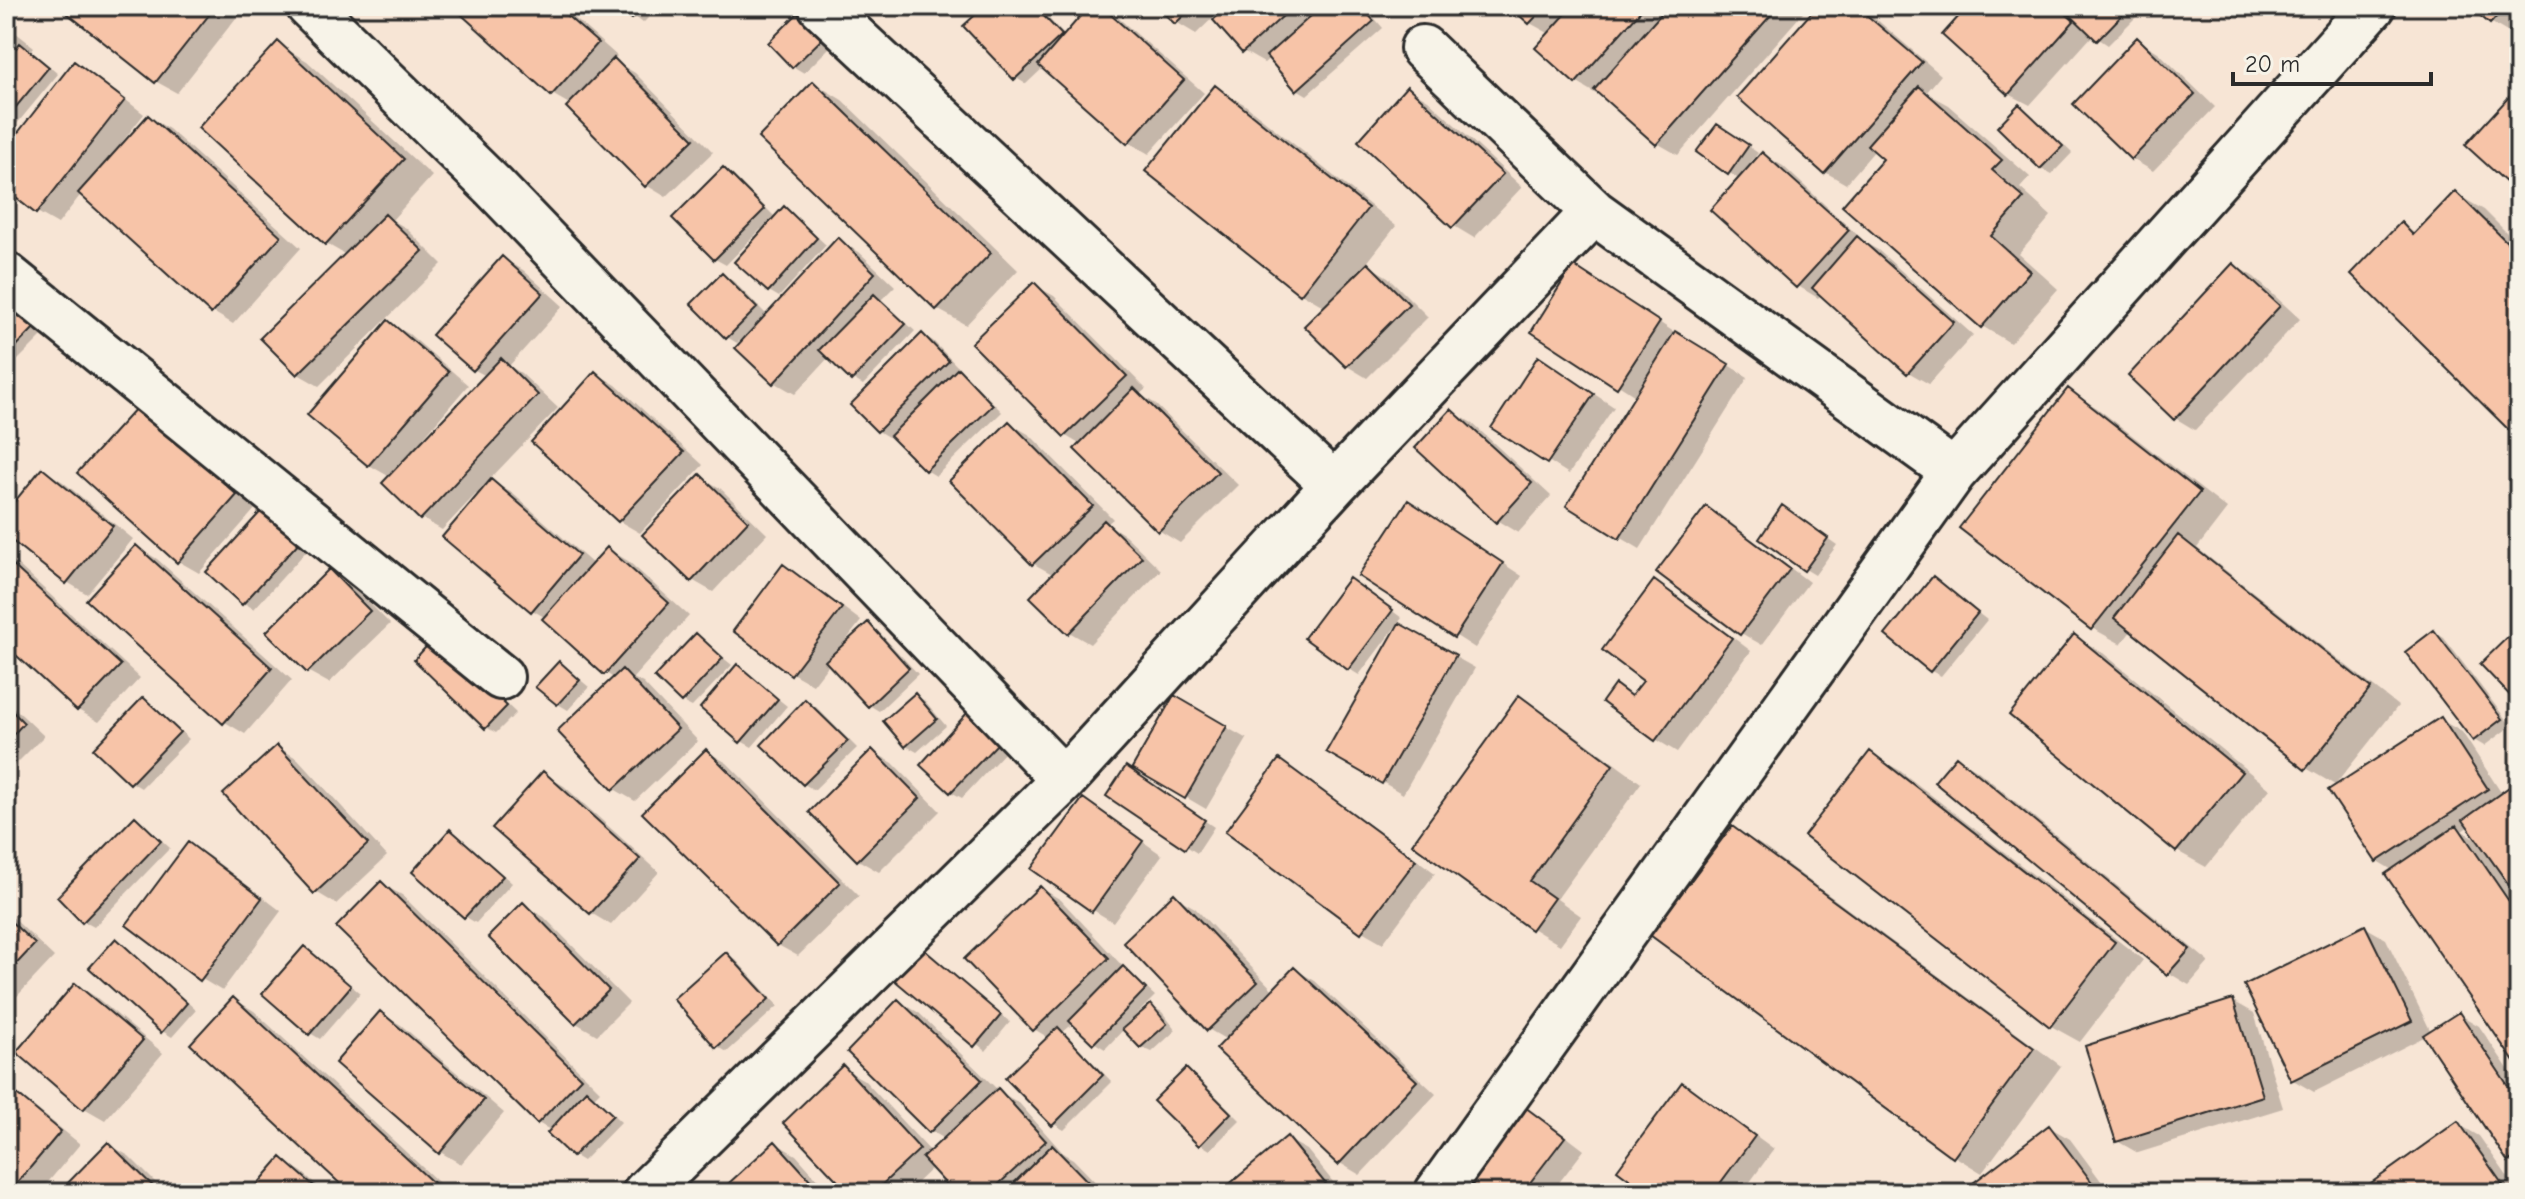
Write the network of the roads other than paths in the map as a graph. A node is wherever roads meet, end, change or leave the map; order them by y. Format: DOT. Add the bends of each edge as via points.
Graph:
graph roads {
  1 [pos="309,6"];
  2 [pos="821,6"];
  3 [pos="2373,6"];
  4 [pos="1423,48"];
  5 [pos="1594,212"];
  6 [pos="6,275"];
  7 [pos="1954,472"];
  8 [pos="1334,485"];
  9 [pos="501,677"];
  10 [pos="1064,780"];
  11 [pos="645,1193"];
  12 [pos="1437,1193"];
  1 -- 10 [label="street" via="493,186"];
  2 -- 8 [label="street"];
  3 -- 7 [label="street"];
  4 -- 5 [label="street"];
  5 -- 7 [label="street"];
  5 -- 8 [label="street"];
  6 -- 9 [label="street"];
  7 -- 12 [label="street"];
  8 -- 10 [label="street"];
  10 -- 11 [label="street"];
}
